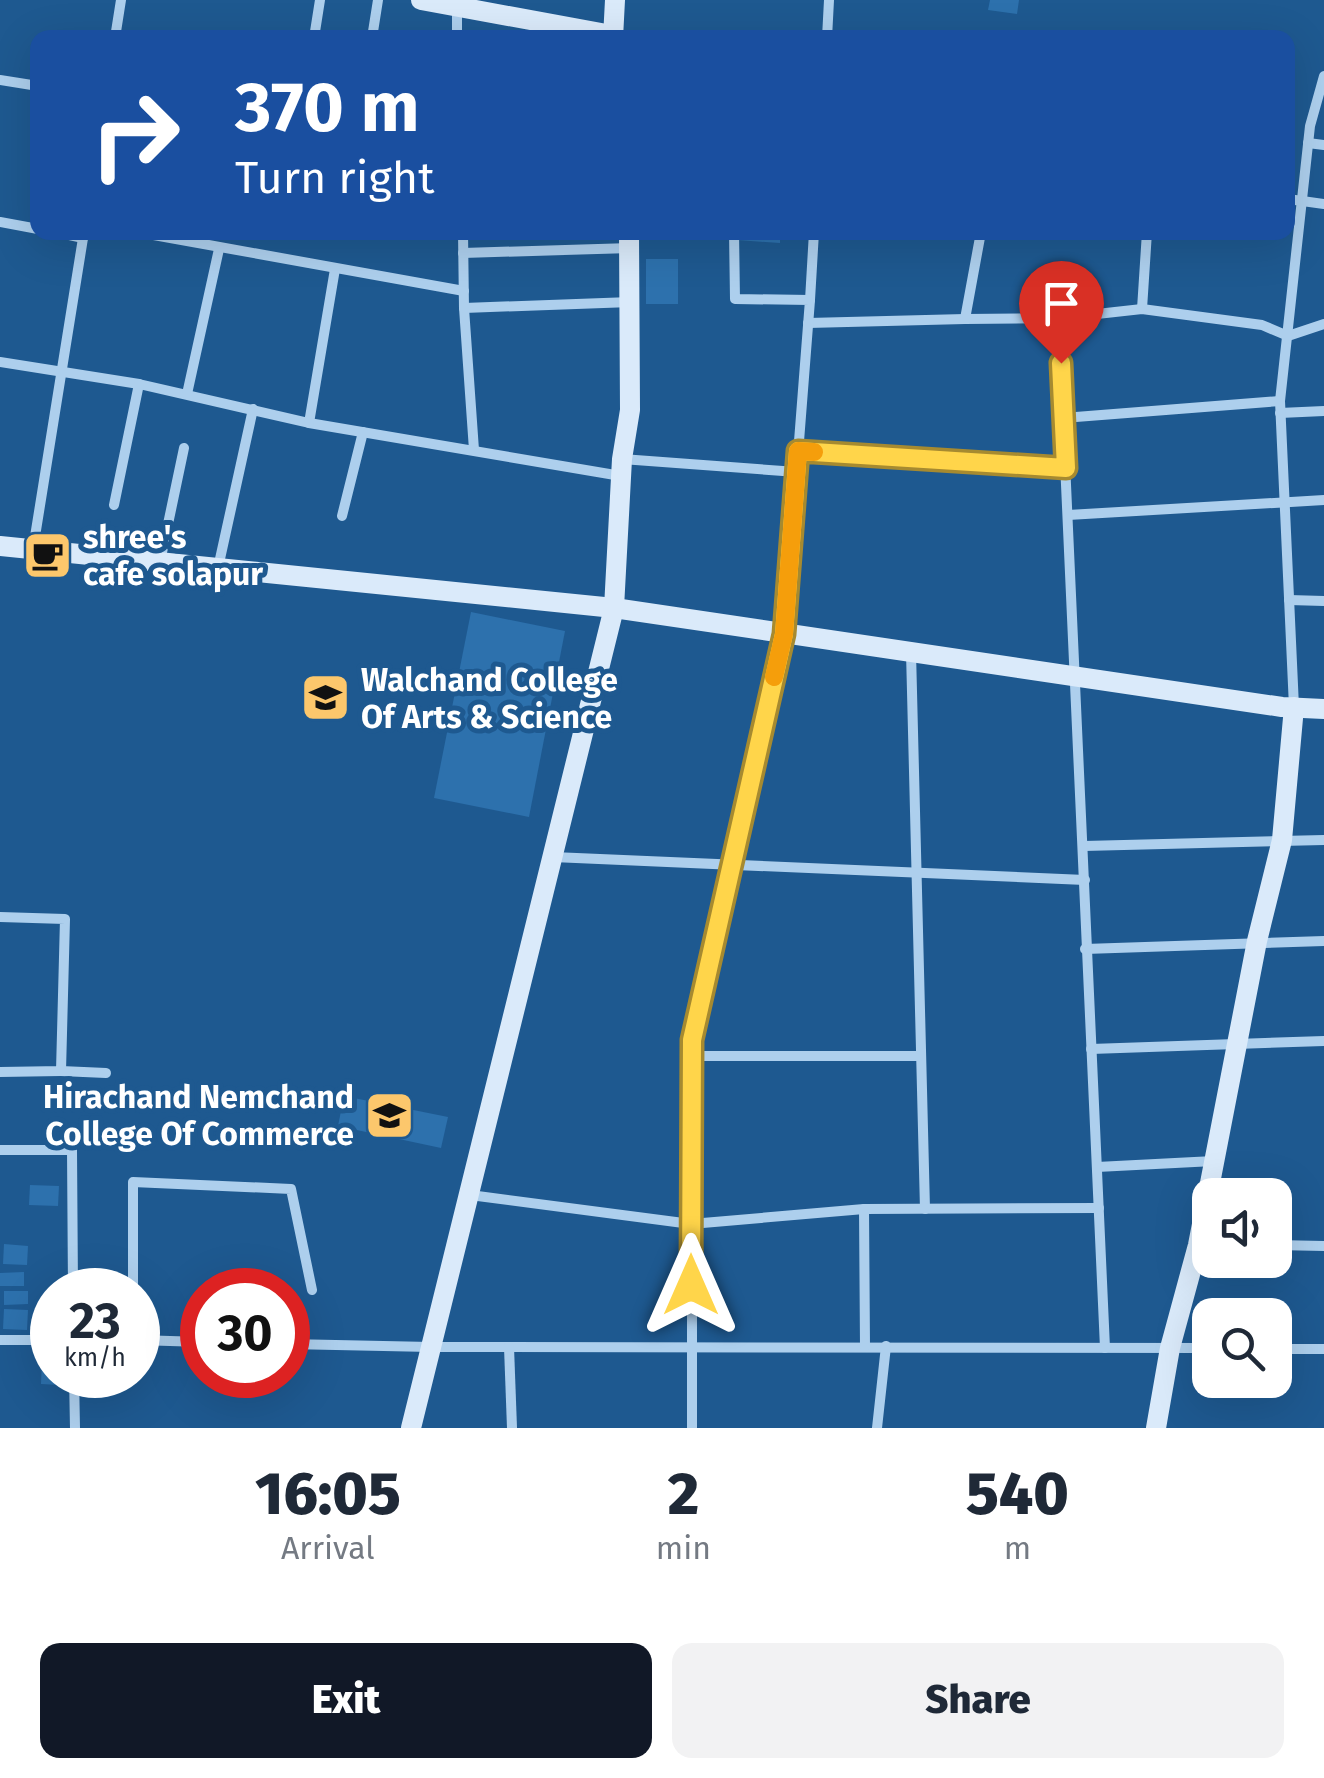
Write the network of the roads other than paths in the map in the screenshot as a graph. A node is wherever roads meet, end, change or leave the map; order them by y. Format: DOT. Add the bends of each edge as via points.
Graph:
graph roads {
  1 [pos="122,0"];
  2 [pos="320,0"];
  3 [pos="378,0"];
  4 [pos="421,0"];
  5 [pos="615,0"];
  6 [pos="829,0"];
  7 [pos="456,6"];
  8 [pos="116,30"];
  9 [pos="315,30"];
  10 [pos="373,30"];
  11 [pos="458,30"];
  12 [pos="581,30"];
  13 [pos="612,30"];
  14 [pos="827,30"];
  15 [pos="1324,76"];
  16 [pos="0,80"];
  17 [pos="30,85"];
  18 [pos="1308,143"];
  19 [pos="1324,145"];
  20 [pos="1295,200"];
  21 [pos="1302,200"];
  22 [pos="1324,204"];
  23 [pos="0,222"];
  24 [pos="30,228"];
  25 [pos="83,240"];
  26 [pos="176,240"];
  27 [pos="463,240"];
  28 [pos="630,240"];
  29 [pos="734,240"];
  30 [pos="814,240"];
  31 [pos="980,240"];
  32 [pos="1146,240"];
  33 [pos="219,249"];
  34 [pos="463,252"];
  35 [pos="335,269"];
  36 [pos="464,291"];
  37 [pos="810,300"];
  38 [pos="631,302"];
  39 [pos="464,308"];
  40 [pos="1142,309"];
  41 [pos="1061,318"];
  42 [pos="965,319"];
  43 [pos="808,322"];
  44 [pos="1324,324"];
  45 [pos="1288,336"];
  46 [pos="0,362"];
  47 [pos="62,370"];
  48 [pos="139,384"];
  49 [pos="187,394"];
  50 [pos="1280,407"];
  51 [pos="254,409"];
  52 [pos="1324,411"];
  53 [pos="1063,418"];
  54 [pos="309,423"];
  55 [pos="363,432"];
  56 [pos="184,448"];
  57 [pos="474,450"];
  58 [pos="798,451"];
  59 [pos="622,468"];
  60 [pos="1066,468"];
  61 [pos="797,472"];
  62 [pos="1324,500"];
  63 [pos="1284,501"];
  64 [pos="114,505"];
  65 [pos="1068,515"];
  66 [pos="342,516"];
  67 [pos="0,546"];
  68 [pos="33,548"];
  69 [pos="160,563"];
  70 [pos="217,569"];
  71 [pos="1289,600"];
  72 [pos="1324,601"];
  73 [pos="614,608"];
  74 [pos="784,634"];
  75 [pos="911,652"];
  76 [pos="1076,676"];
  77 [pos="1294,707"];
  78 [pos="1324,709"];
  79 [pos="1282,840"];
  80 [pos="1324,840"];
  81 [pos="1084,846"];
  82 [pos="552,856"];
  83 [pos="729,867"];
  84 [pos="916,872"];
  85 [pos="1085,880"];
  86 [pos="0,918"];
  87 [pos="1257,941"];
  88 [pos="1324,941"];
  89 [pos="1085,949"];
  90 [pos="1324,1041"];
  91 [pos="1238,1044"];
  92 [pos="1091,1049"];
  93 [pos="691,1056"];
  94 [pos="921,1056"];
  95 [pos="61,1070"];
  96 [pos="0,1072"];
  97 [pos="106,1073"];
  98 [pos="0,1150"];
  99 [pos="1215,1161"];
  100 [pos="1097,1167"];
  101 [pos="1213,1178"];
  102 [pos="468,1195"];
  103 [pos="1099,1208"];
  104 [pos="864,1209"];
  105 [pos="924,1209"];
  106 [pos="690,1224"];
  107 [pos="1292,1246"];
  108 [pos="1324,1246"];
  109 [pos="73,1268"];
  110 [pos="133,1268"];
  111 [pos="1193,1278"];
  112 [pos="312,1290"];
  113 [pos="0,1340"];
  114 [pos="30,1340"];
  115 [pos="310,1344"];
  116 [pos="864,1346"];
  117 [pos="886,1346"];
  118 [pos="431,1347"];
  119 [pos="509,1347"];
  120 [pos="692,1347"];
  121 [pos="1105,1348"];
  122 [pos="1170,1348"];
  123 [pos="1192,1348"];
  124 [pos="1292,1349"];
  125 [pos="1324,1349"];
  126 [pos="74,1398"];
  127 [pos="75,1428"];
  128 [pos="411,1428"];
  129 [pos="512,1428"];
  130 [pos="692,1428"];
  131 [pos="877,1428"];
  132 [pos="1156,1428"];
  1 -- 8 [label="street"];
  2 -- 9 [label="street"];
  3 -- 10 [label="street"];
  4 -- 7 [label="street"];
  5 -- 13 [label="street"];
  6 -- 14 [label="street"];
  7 -- 11 [label="street"];
  7 -- 12 [label="street"];
  15 -- 18 [label="street"];
  16 -- 17 [label="street"];
  18 -- 19 [label="street"];
  18 -- 21 [label="street"];
  20 -- 21 [label="street"];
  21 -- 22 [label="street"];
  21 -- 45 [label="street"];
  23 -- 24 [label="street"];
  25 -- 47 [label="street"];
  26 -- 33 [label="street"];
  27 -- 34 [label="street"];
  28 -- 34 [label="street"];
  28 -- 38 [label="street"];
  29 -- 37 [label="street" via="734,299"];
  30 -- 37 [label="street"];
  31 -- 42 [label="street"];
  32 -- 40 [label="street"];
  33 -- 35 [label="street"];
  33 -- 49 [label="street"];
  34 -- 36 [label="street"];
  35 -- 36 [label="street"];
  35 -- 54 [label="street"];
  36 -- 39 [label="street"];
  37 -- 43 [label="street"];
  38 -- 39 [label="street"];
  38 -- 59 [label="street"];
  39 -- 57 [label="street"];
  40 -- 41 [label="street"];
  40 -- 45 [label="street" via="1262,325"];
  41 -- 42 [label="street"];
  41 -- 53 [label="street"];
  42 -- 43 [label="street"];
  43 -- 58 [label="street"];
  44 -- 45 [label="street"];
  45 -- 50 [label="street"];
  46 -- 47 [label="street"];
  47 -- 48 [label="street"];
  47 -- 68 [label="street"];
  48 -- 49 [label="street"];
  48 -- 64 [label="street"];
  49 -- 51 [label="street"];
  50 -- 52 [label="street"];
  50 -- 53 [label="street"];
  50 -- 63 [label="street"];
  51 -- 54 [label="street"];
  51 -- 70 [label="street"];
  53 -- 60 [label="street"];
  54 -- 55 [label="street"];
  55 -- 57 [label="street"];
  55 -- 66 [label="street"];
  56 -- 69 [label="street"];
  57 -- 59 [label="street"];
  58 -- 60 [label="street"];
  58 -- 61 [label="street"];
  59 -- 61 [label="street"];
  59 -- 73 [label="street"];
  60 -- 65 [label="street"];
  61 -- 74 [label="street"];
  62 -- 63 [label="street"];
  63 -- 65 [label="street"];
  63 -- 71 [label="street"];
  65 -- 76 [label="street"];
  67 -- 68 [label="street"];
  68 -- 69 [label="street"];
  69 -- 70 [label="street"];
  70 -- 73 [label="street"];
  71 -- 72 [label="street"];
  71 -- 77 [label="street"];
  73 -- 74 [label="street"];
  73 -- 82 [label="street"];
  74 -- 75 [label="street"];
  74 -- 83 [label="street"];
  75 -- 76 [label="street"];
  75 -- 84 [label="street"];
  76 -- 77 [label="street"];
  76 -- 81 [label="street"];
  77 -- 78 [label="street"];
  77 -- 79 [label="street"];
  79 -- 80 [label="street"];
  79 -- 81 [label="street"];
  79 -- 87 [label="street"];
  81 -- 85 [label="street"];
  82 -- 83 [label="street"];
  82 -- 102 [label="street"];
  83 -- 84 [label="street"];
  83 -- 93 [label="street"];
  84 -- 85 [label="street"];
  84 -- 94 [label="street"];
  85 -- 89 [label="street"];
  86 -- 95 [label="street" via="65,919"];
  87 -- 88 [label="street"];
  87 -- 89 [label="street"];
  87 -- 91 [label="street"];
  89 -- 92 [label="street"];
  90 -- 91 [label="street"];
  91 -- 92 [label="street"];
  91 -- 99 [label="street"];
  92 -- 100 [label="street"];
  93 -- 94 [label="street"];
  93 -- 106 [label="street"];
  94 -- 105 [label="street"];
  95 -- 96 [label="street"];
  95 -- 97 [label="street"];
  98 -- 109 [label="street" via="72,1150"];
  99 -- 100 [label="street"];
  99 -- 101 [label="street"];
  100 -- 103 [label="street"];
  102 -- 106 [label="street"];
  102 -- 118 [label="street"];
  103 -- 105 [label="street"];
  103 -- 121 [label="street"];
  104 -- 105 [label="street"];
  104 -- 106 [label="street"];
  104 -- 116 [label="street"];
  106 -- 120 [label="street"];
  107 -- 108 [label="street"];
  110 -- 112 [label="street" via="133,1182 291,1189"];
  111 -- 122 [label="street"];
  113 -- 114 [label="street"];
  115 -- 118 [label="street"];
  116 -- 117 [label="street"];
  116 -- 120 [label="street"];
  117 -- 121 [label="street"];
  117 -- 131 [label="street"];
  118 -- 119 [label="street"];
  118 -- 128 [label="street"];
  119 -- 120 [label="street"];
  119 -- 129 [label="street"];
  120 -- 130 [label="street"];
  121 -- 122 [label="street"];
  122 -- 123 [label="street"];
  122 -- 132 [label="street"];
  124 -- 125 [label="street"];
  126 -- 127 [label="street"];
}
